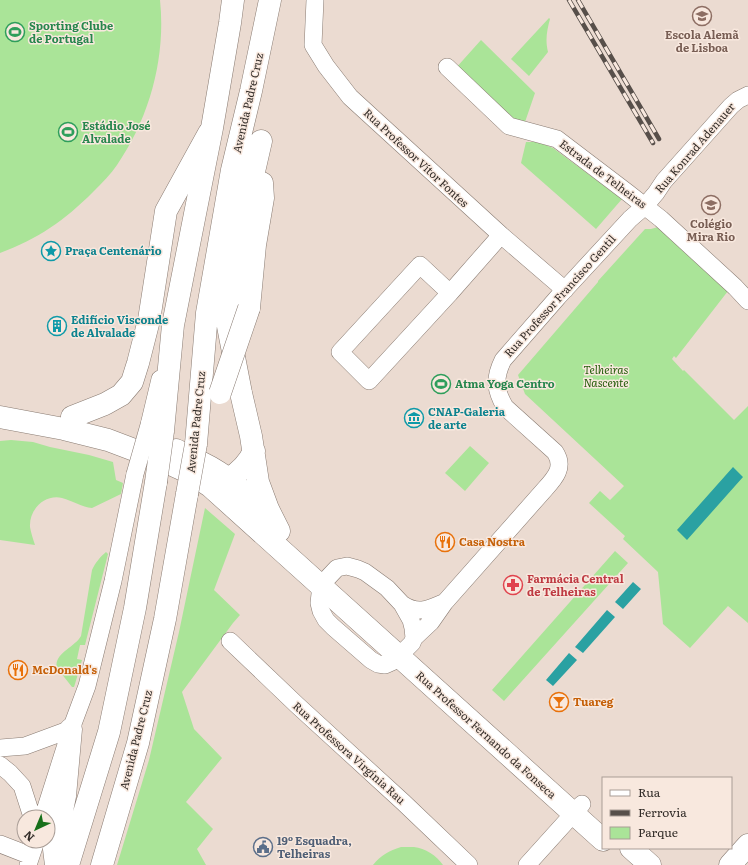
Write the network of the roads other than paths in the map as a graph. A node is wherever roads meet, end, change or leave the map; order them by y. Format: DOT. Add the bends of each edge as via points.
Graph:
graph roads {
  1 [pos="226,0"];
  2 [pos="233,0"];
  3 [pos="270,0"];
  4 [pos="315,0"];
  5 [pos="230,23"];
  6 [pos="447,67"];
  7 [pos="251,91"];
  8 [pos="748,95"];
  9 [pos="212,128"];
  10 [pos="261,141"];
  11 [pos="645,206"];
  12 [pos="501,235"];
  13 [pos="565,290"];
  14 [pos="450,293"];
  15 [pos="748,301"];
  16 [pos="2,415"];
  17 [pos="72,417"];
  18 [pos="156,428"];
  19 [pos="196,444"];
  20 [pos="254,451"];
  21 [pos="228,479"];
  22 [pos="188,484"];
  23 [pos="279,531"];
  24 [pos="325,581"];
  25 [pos="445,602"];
  26 [pos="402,604"];
  27 [pos="230,640"];
  28 [pos="407,648"];
  29 [pos="71,729"];
  30 [pos="0,748"];
  31 [pos="0,765"];
  32 [pos="578,808"];
  33 [pos="29,809"];
  34 [pos="46,809"];
  35 [pos="602,822"];
  36 [pos="602,839"];
  37 [pos="0,844"];
  38 [pos="748,845"];
  39 [pos="613,849"];
  40 [pos="632,849"];
  41 [pos="31,854"];
  42 [pos="56,865"];
  43 [pos="68,865"];
  44 [pos="102,865"];
  45 [pos="469,865"];
  46 [pos="527,865"];
  47 [pos="631,865"];
  48 [pos="650,865"];
  49 [pos="730,865"];
  1 -- 5 [label="main road"];
  2 -- 5 [label="main road"];
  3 -- 7 [label="main road, Avenida Padre Cruz"];
  4 -- 12 [label="street, Rua Professor Vítor Fontes" via="313,45 350,97"];
  5 -- 9 [label="main road"];
  6 -- 11 [label="street, Estrada de Telheiras" via="509,126 557,139"];
  7 -- 10 [label="main road"];
  7 -- 19 [label="main road, Avenida Padre Cruz" via="232,170 207,313"];
  8 -- 11 [label="street, Rua Konrad Adenauer" via="731,106"];
  9 -- 17 [label="main road" via="166,211 149,320 132,382 121,395"];
  9 -- 18 [label="main road" via="173,325"];
  10 -- 19 [label="main road, bridge" via="263,198 255,245 249,308 220,393"];
  10 -- 20 [label="main road" via="244,215 227,321"];
  11 -- 13 [label="street, Rua Professor Francisco Gentil"];
  11 -- 15 [label="street, Estrada de Telheiras"];
  12 -- 13 [label="street, Rua Professor Vítor Fontes"];
  12 -- 14 [label="street"];
  13 -- 25 [label="street, Rua Professor Francisco Gentil" via="503,360 497,376 498,392 505,407 555,452 558,456 559,469 545,489"];
  14 -- 14 [label="street" via="369,381 340,352 420,265"];
  16 -- 17 [label="main road, Rua Professor Fernando da Fonseca" via="39,412"];
  16 -- 22 [label="main road, Rua Professor Fernando da Fonseca" via="108,440 166,462"];
  17 -- 21 [label="main road, Rua Professor Fernando da Fonseca" via="131,432 212,467"];
  18 -- 29 [label="street, bridge" via="135,474 113,581 87,686"];
  18 -- 43 [label="main road, bridge" via="156,482 135,608 109,732"];
  19 -- 22 [label="main road, Avenida Padre Cruz, bridge"];
  20 -- 21 [label="main road" via="246,465"];
  20 -- 23 [label="main road" via="258,482"];
  21 -- 22 [label="main road"];
  21 -- 23 [label="main road, Rua Professor Fernando da Fonseca" via="260,516"];
  22 -- 24 [label="main road, Rua Professor Fernando da Fonseca" via="210,486"];
  22 -- 44 [label="main road, Avenida Padre Cruz" via="165,619 138,743"];
  23 -- 24 [label="main road, Rua Professor Fernando da Fonseca"];
  24 -- 26 [label="street" via="337,568 347,566 358,569 379,582"];
  24 -- 28 [label="main road, Rua Professor Fernando da Fonseca"];
  24 -- 28 [label="street" via="319,604 326,620 371,660 385,665 394,661"];
  25 -- 26 [label="street" via="423,610 407,608"];
  25 -- 28 [label="street"];
  26 -- 28 [label="street" via="413,628"];
  27 -- 45 [label="street, Rua Professora Virgínia Rau"];
  28 -- 32 [label="main road, Rua Professor Fernando da Fonseca"];
  29 -- 30 [label="street" via="26,746"];
  29 -- 34 [label="street"];
  29 -- 42 [label="main road" via="65,796 54,848"];
  31 -- 33 [label="street" via="22,786"];
  32 -- 35 [label="main road, Rua Professor Fernando da Fonseca"];
  32 -- 36 [label="main road, Rua Professor Fernando da Fonseca"];
  32 -- 46 [label="street"];
  37 -- 41 [label="street"];
  38 -- 49 [label="main road"];
  39 -- 47 [label="main road"];
  40 -- 48 [label="main road"];
}
